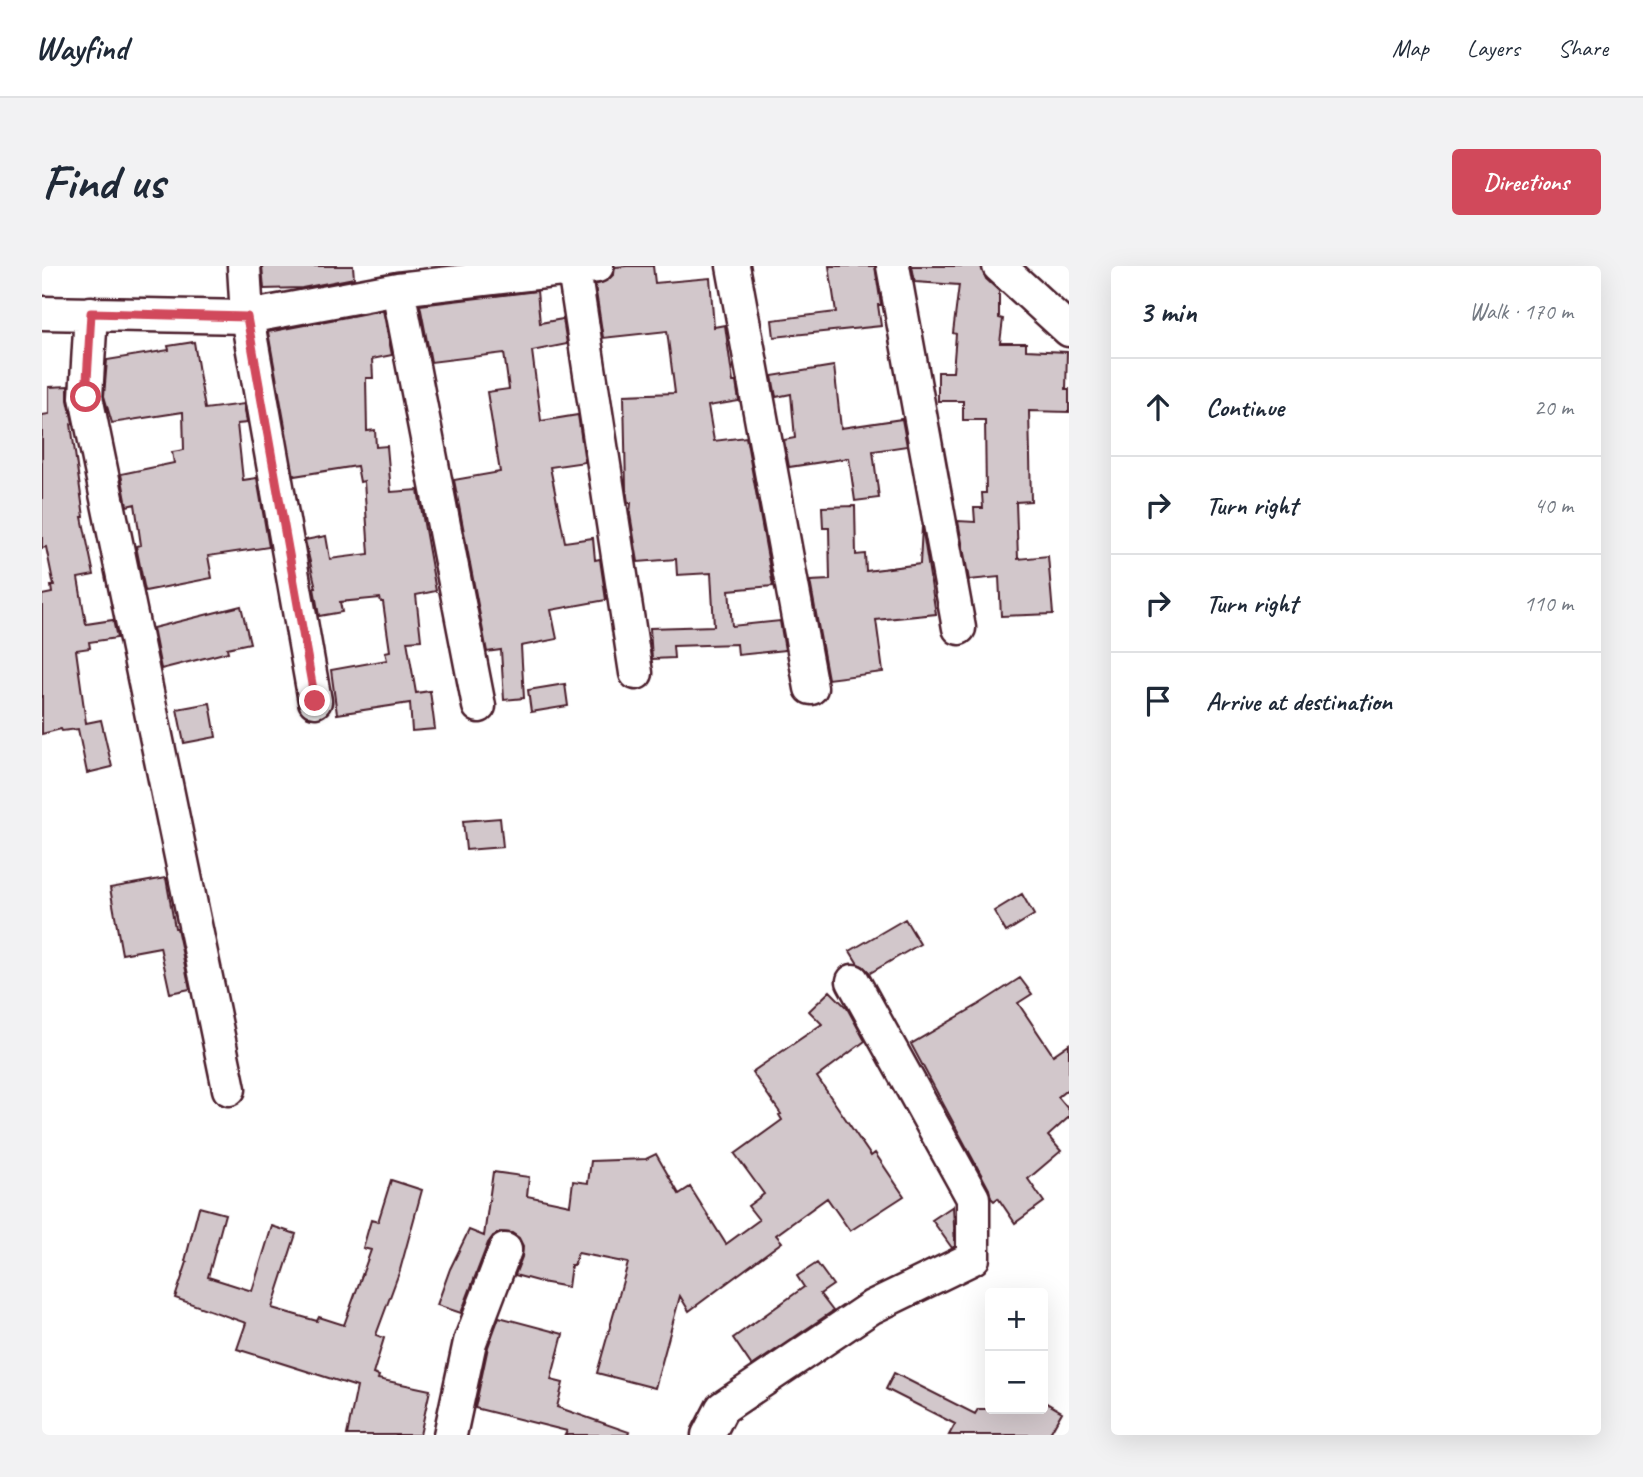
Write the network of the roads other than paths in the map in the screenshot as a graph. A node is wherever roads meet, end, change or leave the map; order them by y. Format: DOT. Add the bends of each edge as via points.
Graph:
graph roads {
  1 [pos="244,266"];
  2 [pos="733,266"];
  3 [pos="893,266"];
  4 [pos="999,266"];
  5 [pos="586,268"];
  6 [pos="398,289"];
  7 [pos="42,313"];
  8 [pos="91,313"];
  9 [pos="247,317"];
  10 [pos="1069,330"];
  11 [pos="959,628"];
  12 [pos="636,673"];
  13 [pos="811,688"];
  14 [pos="315,701"];
  15 [pos="479,706"];
  16 [pos="853,981"];
  17 [pos="229,1089"];
  18 [pos="505,1250"];
  19 [pos="450,1435"];
  20 [pos="708,1435"];
  1 -- 9 [label="street"];
  2 -- 13 [label="street"];
  3 -- 11 [label="street"];
  4 -- 10 [label="street"];
  5 -- 6 [label="street"];
  5 -- 12 [label="street"];
  6 -- 9 [label="street"];
  6 -- 15 [label="street"];
  7 -- 8 [label="street"];
  8 -- 9 [label="street"];
  8 -- 17 [label="street" via="86,397"];
  9 -- 14 [label="street"];
  16 -- 20 [label="street" via="973,1198 973,1258 872,1307 722,1408"];
  18 -- 19 [label="street" via="470,1342"];
}
